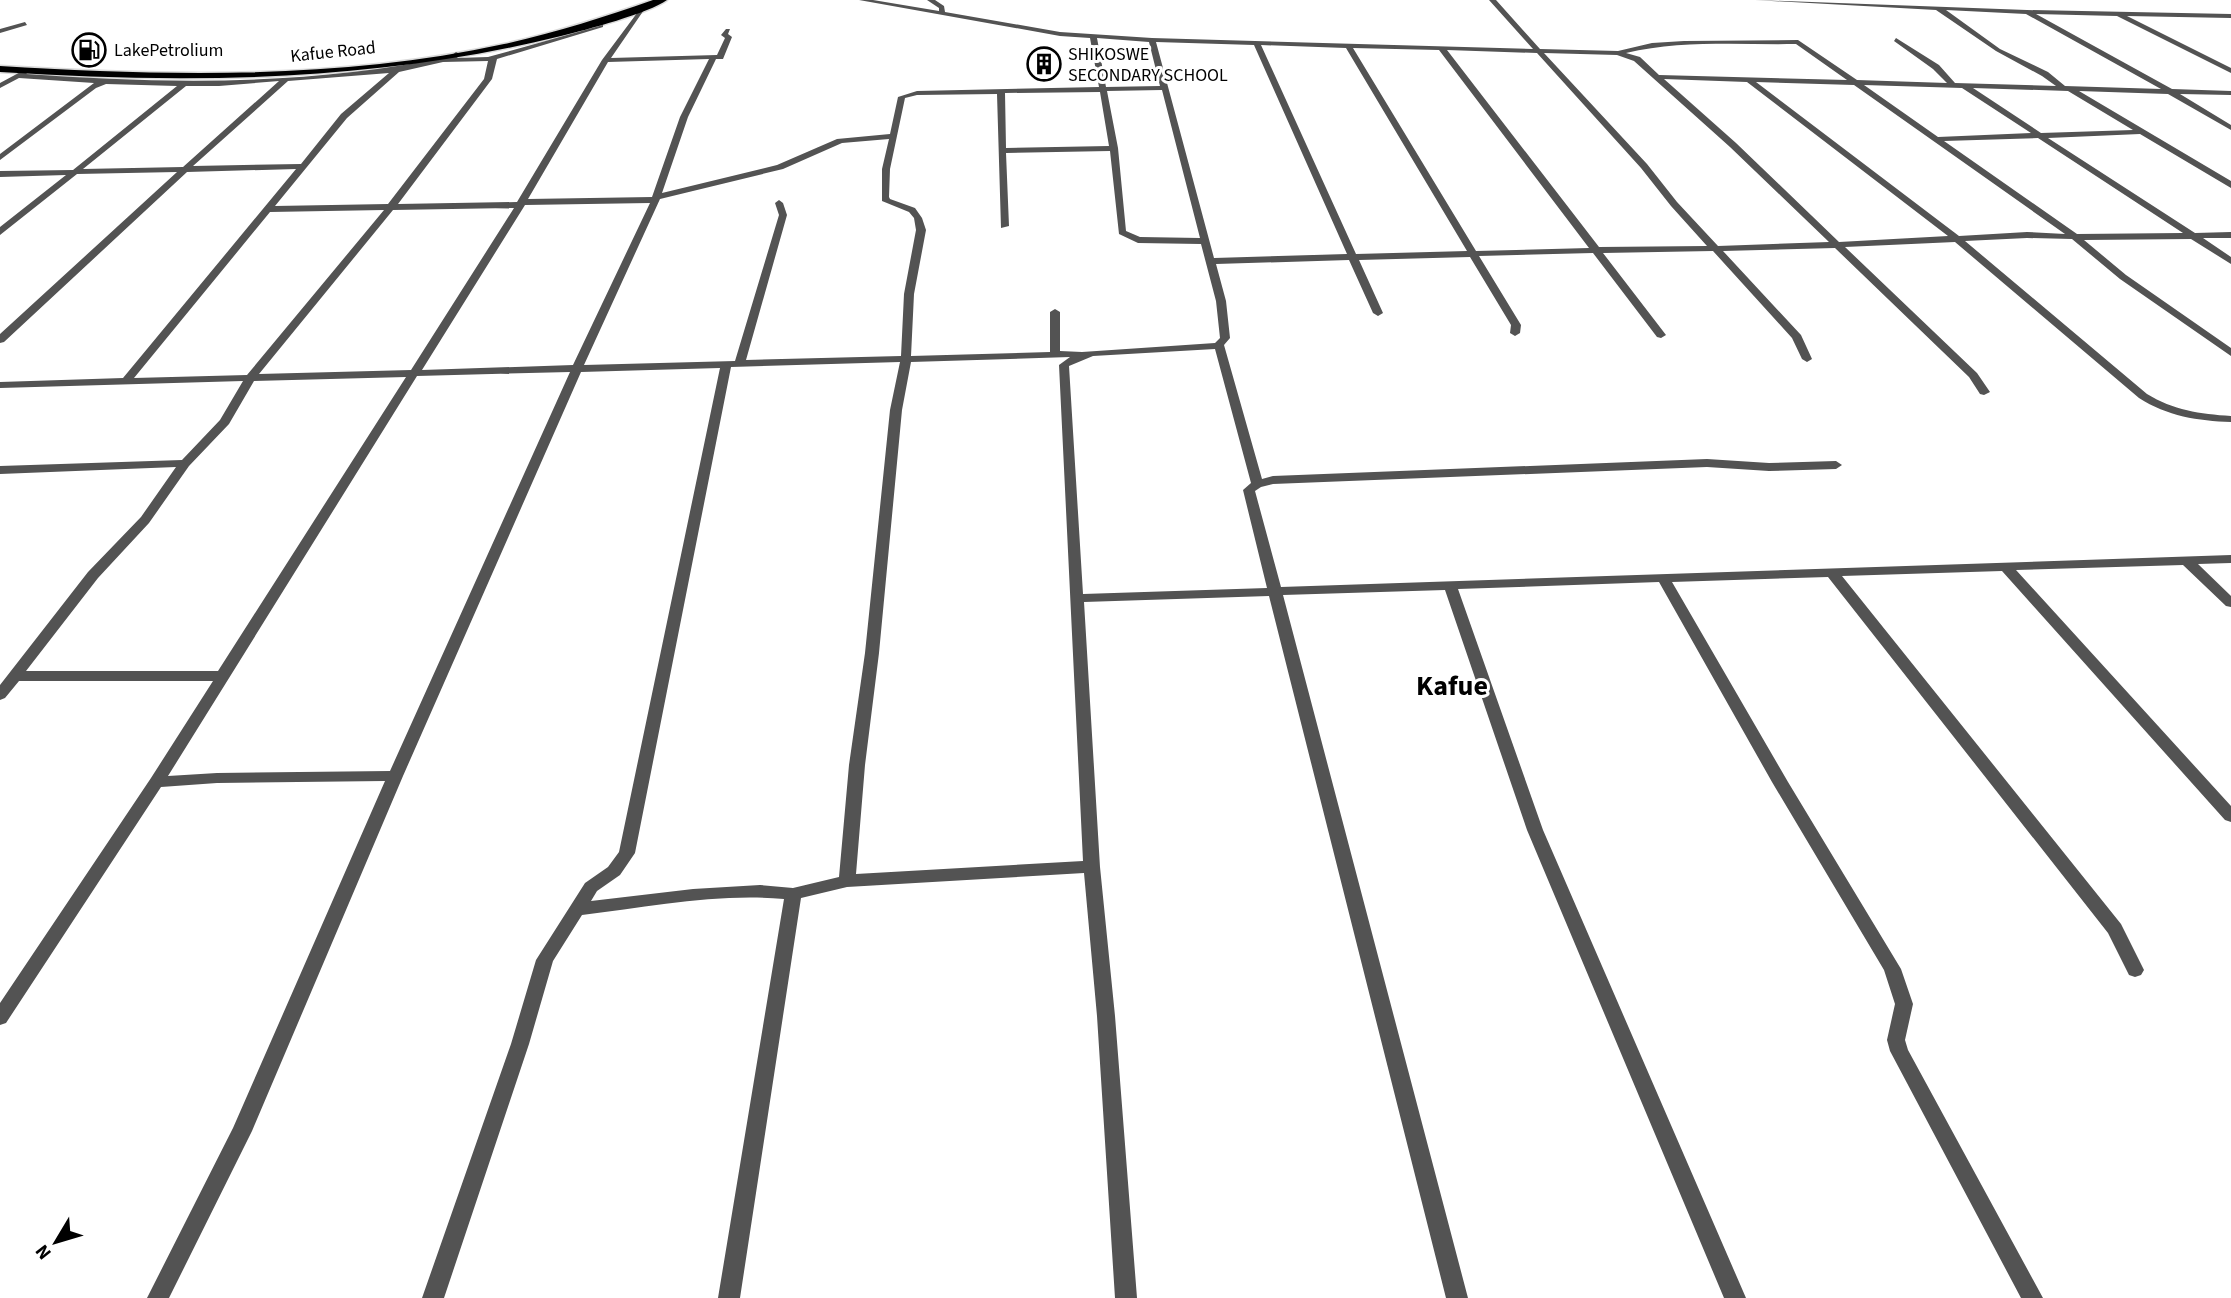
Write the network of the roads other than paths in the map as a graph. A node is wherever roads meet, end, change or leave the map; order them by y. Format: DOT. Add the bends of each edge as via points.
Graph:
graph roads {
  1 [pos="662,0"];
  2 [pos="862,0"];
  3 [pos="930,0"];
  4 [pos="1492,0"];
  5 [pos="1758,0"];
  6 [pos="1936,7"];
  7 [pos="643,8"];
  8 [pos="2027,12"];
  9 [pos="2116,13"];
  10 [pos="942,14"];
  11 [pos="2204,15"];
  12 [pos="2231,16"];
  13 [pos="25,24"];
  14 [pos="598,24"];
  15 [pos="2231,27"];
  16 [pos="728,30"];
  17 [pos="0,32"];
  18 [pos="624,33"];
  19 [pos="1093,37"];
  20 [pos="1152,40"];
  21 [pos="1896,40"];
  22 [pos="1257,44"];
  23 [pos="1349,47"];
  24 [pos="1442,49"];
  25 [pos="1538,52"];
  26 [pos="1617,53"];
  27 [pos="456,54"];
  28 [pos="494,57"];
  29 [pos="713,58"];
  30 [pos="606,60"];
  31 [pos="410,61"];
  32 [pos="444,61"];
  33 [pos="0,69"];
  34 [pos="397,70"];
  35 [pos="2231,71"];
  36 [pos="23,73"];
  37 [pos="120,77"];
  38 [pos="1657,77"];
  39 [pos="285,80"];
  40 [pos="1749,80"];
  41 [pos="104,82"];
  42 [pos="1853,82"];
  43 [pos="1952,84"];
  44 [pos="1963,84"];
  45 [pos="183,85"];
  46 [pos="0,86"];
  47 [pos="1103,88"];
  48 [pos="1164,88"];
  49 [pos="2066,88"];
  50 [pos="1001,91"];
  51 [pos="2170,93"];
  52 [pos="2231,93"];
  53 [pos="2231,128"];
  54 [pos="2140,132"];
  55 [pos="2042,135"];
  56 [pos="895,136"];
  57 [pos="1937,139"];
  58 [pos="1114,148"];
  59 [pos="1002,150"];
  60 [pos="0,158"];
  61 [pos="302,166"];
  62 [pos="185,169"];
  63 [pos="78,171"];
  64 [pos="0,174"];
  65 [pos="2231,185"];
  66 [pos="656,198"];
  67 [pos="520,203"];
  68 [pos="779,203"];
  69 [pos="391,206"];
  70 [pos="266,209"];
  71 [pos="1004,226"];
  72 [pos="0,232"];
  73 [pos="2231,235"];
  74 [pos="2074,236"];
  75 [pos="2192,236"];
  76 [pos="1956,239"];
  77 [pos="1204,241"];
  78 [pos="1838,244"];
  79 [pos="1715,248"];
  80 [pos="1596,250"];
  81 [pos="1475,254"];
  82 [pos="1351,256"];
  83 [pos="1210,261"];
  84 [pos="2231,261"];
  85 [pos="1055,312"];
  86 [pos="1378,313"];
  87 [pos="1515,333"];
  88 [pos="1661,335"];
  89 [pos="0,340"];
  90 [pos="1219,345"];
  91 [pos="2231,353"];
  92 [pos="1087,354"];
  93 [pos="1055,355"];
  94 [pos="906,358"];
  95 [pos="1807,359"];
  96 [pos="733,363"];
  97 [pos="577,368"];
  98 [pos="412,373"];
  99 [pos="251,377"];
  100 [pos="127,380"];
  101 [pos="0,385"];
  102 [pos="1984,392"];
  103 [pos="2231,419"];
  104 [pos="185,463"];
  105 [pos="1836,465"];
  106 [pos="0,470"];
  107 [pos="1257,484"];
  108 [pos="2231,559"];
  109 [pos="2186,560"];
  110 [pos="2006,567"];
  111 [pos="1833,573"];
  112 [pos="1664,579"];
  113 [pos="1451,587"];
  114 [pos="1276,592"];
  115 [pos="1078,598"];
  116 [pos="2231,603"];
  117 [pos="17,676"];
  118 [pos="221,676"];
  119 [pos="0,695"];
  120 [pos="395,776"];
  121 [pos="156,782"];
  122 [pos="2231,816"];
  123 [pos="1092,867"];
  124 [pos="847,881"];
  125 [pos="793,894"];
  126 [pos="576,909"];
  127 [pos="2136,970"];
  128 [pos="0,1018"];
  129 [pos="158,1298"];
  130 [pos="433,1298"];
  131 [pos="729,1298"];
  132 [pos="1126,1298"];
  133 [pos="1457,1298"];
  134 [pos="1735,1298"];
  135 [pos="2032,1298"];
  1 -- 7 [label="highway, Kafue Road"];
  2 -- 10 [label="street"];
  3 -- 10 [label="street" via="942,7"];
  4 -- 25 [label="street"];
  5 -- 6 [label="street"];
  6 -- 8 [label="street"];
  6 -- 49 [label="street" via="1998,50"];
  7 -- 14 [label="highway, Kafue Road"];
  7 -- 18 [label="street"];
  8 -- 9 [label="street"];
  8 -- 51 [label="street"];
  9 -- 11 [label="street"];
  9 -- 35 [label="street"];
  10 -- 19 [label="street"];
  11 -- 12 [label="street"];
  11 -- 15 [label="street"];
  13 -- 17 [label="street"];
  14 -- 18 [label="street"];
  14 -- 27 [label="highway, Kafue Road"];
  14 -- 28 [label="street"];
  16 -- 29 [label="street" via="723,55"];
  18 -- 30 [label="street"];
  19 -- 20 [label="street"];
  19 -- 47 [label="street"];
  20 -- 22 [label="street"];
  20 -- 48 [label="street"];
  21 -- 43 [label="street"];
  22 -- 23 [label="street"];
  22 -- 82 [label="street"];
  23 -- 24 [label="street"];
  23 -- 81 [label="street"];
  24 -- 25 [label="street"];
  24 -- 80 [label="street"];
  25 -- 26 [label="street"];
  25 -- 79 [label="street"];
  26 -- 38 [label="street" via="1637,59"];
  26 -- 42 [label="street" via="1684,43 1798,42"];
  27 -- 31 [label="highway, Kafue Road"];
  27 -- 32 [label="street"];
  28 -- 32 [label="street"];
  28 -- 69 [label="street" via="488,79"];
  29 -- 30 [label="street"];
  29 -- 66 [label="street" via="684,117"];
  30 -- 67 [label="street"];
  31 -- 34 [label="street"];
  31 -- 37 [label="highway, Kafue Road" via="259,76"];
  32 -- 34 [label="street"];
  33 -- 36 [label="highway, Kafue Road"];
  34 -- 39 [label="street"];
  34 -- 61 [label="street" via="357,103"];
  36 -- 37 [label="highway, Kafue Road"];
  36 -- 41 [label="street"];
  36 -- 46 [label="street"];
  37 -- 41 [label="street"];
  38 -- 40 [label="street"];
  38 -- 78 [label="street"];
  39 -- 45 [label="street"];
  39 -- 62 [label="street"];
  40 -- 42 [label="street"];
  40 -- 76 [label="street"];
  41 -- 45 [label="street"];
  41 -- 60 [label="street"];
  42 -- 43 [label="street"];
  42 -- 57 [label="street"];
  43 -- 44 [label="street"];
  44 -- 49 [label="street"];
  44 -- 55 [label="street"];
  45 -- 63 [label="street"];
  47 -- 48 [label="street"];
  47 -- 50 [label="street"];
  47 -- 58 [label="street"];
  48 -- 77 [label="street"];
  49 -- 51 [label="street"];
  49 -- 54 [label="street"];
  50 -- 56 [label="street" via="906,94"];
  50 -- 59 [label="street"];
  51 -- 52 [label="street"];
  51 -- 53 [label="street"];
  54 -- 55 [label="street"];
  54 -- 65 [label="street"];
  55 -- 57 [label="street"];
  55 -- 75 [label="street"];
  56 -- 66 [label="street" via="840,141 780,167"];
  56 -- 94 [label="street" via="886,169 886,201 912,210 921,230 909,294"];
  57 -- 74 [label="street"];
  58 -- 59 [label="street"];
  58 -- 77 [label="street" via="1122,232 1138,240"];
  59 -- 71 [label="street"];
  61 -- 62 [label="street"];
  61 -- 70 [label="street"];
  62 -- 63 [label="street"];
  62 -- 89 [label="street"];
  63 -- 64 [label="street"];
  63 -- 72 [label="street"];
  66 -- 67 [label="street"];
  66 -- 97 [label="street"];
  67 -- 69 [label="street"];
  67 -- 98 [label="street"];
  68 -- 96 [label="street" via="783,215"];
  69 -- 70 [label="street"];
  69 -- 99 [label="street"];
  70 -- 100 [label="street"];
  73 -- 75 [label="street"];
  74 -- 75 [label="street"];
  74 -- 76 [label="street"];
  74 -- 91 [label="street" via="2123,277"];
  75 -- 84 [label="street"];
  76 -- 78 [label="street"];
  76 -- 103 [label="street" via="2154,404 2188,415"];
  77 -- 83 [label="street"];
  78 -- 79 [label="street"];
  78 -- 102 [label="street" via="1973,375"];
  79 -- 80 [label="street"];
  79 -- 95 [label="street" via="1797,337"];
  80 -- 81 [label="street"];
  80 -- 88 [label="street"];
  81 -- 82 [label="street"];
  81 -- 87 [label="street" via="1516,326"];
  82 -- 83 [label="street"];
  82 -- 86 [label="street"];
  83 -- 90 [label="street" via="1224,323 1225,338"];
  85 -- 93 [label="street"];
  90 -- 92 [label="street"];
  90 -- 107 [label="street"];
  92 -- 93 [label="street"];
  92 -- 115 [label="street" via="1064,365"];
  93 -- 94 [label="street"];
  94 -- 96 [label="street"];
  94 -- 124 [label="street" via="896,410"];
  96 -- 97 [label="street"];
  96 -- 126 [label="street" via="627,853 614,871 591,887"];
  97 -- 98 [label="street"];
  97 -- 120 [label="street"];
  98 -- 99 [label="street"];
  98 -- 118 [label="street"];
  99 -- 100 [label="street"];
  99 -- 104 [label="street" via="225,422"];
  100 -- 101 [label="street"];
  104 -- 106 [label="street"];
  104 -- 117 [label="street" via="159,502 93,575"];
  105 -- 107 [label="street" via="1618,465"];
  107 -- 114 [label="street" via="1249,490"];
  108 -- 109 [label="street"];
  109 -- 110 [label="street"];
  109 -- 116 [label="street"];
  110 -- 111 [label="street"];
  110 -- 122 [label="street"];
  111 -- 112 [label="street"];
  111 -- 127 [label="street" via="2115,929"];
  112 -- 113 [label="street"];
  112 -- 135 [label="street" via="1892,969 1903,1003 1896,1040 1899,1051"];
  113 -- 114 [label="street"];
  113 -- 134 [label="street" via="1535,830"];
  114 -- 115 [label="street"];
  114 -- 133 [label="street"];
  115 -- 123 [label="street"];
  117 -- 118 [label="street"];
  117 -- 119 [label="street"];
  118 -- 121 [label="street"];
  120 -- 121 [label="street"];
  120 -- 129 [label="street" via="242,1130"];
  121 -- 128 [label="street"];
  123 -- 124 [label="street"];
  123 -- 132 [label="street"];
  124 -- 125 [label="street"];
  125 -- 126 [label="street" via="693,895"];
  125 -- 131 [label="street"];
  126 -- 130 [label="street" via="545,960"];
}
